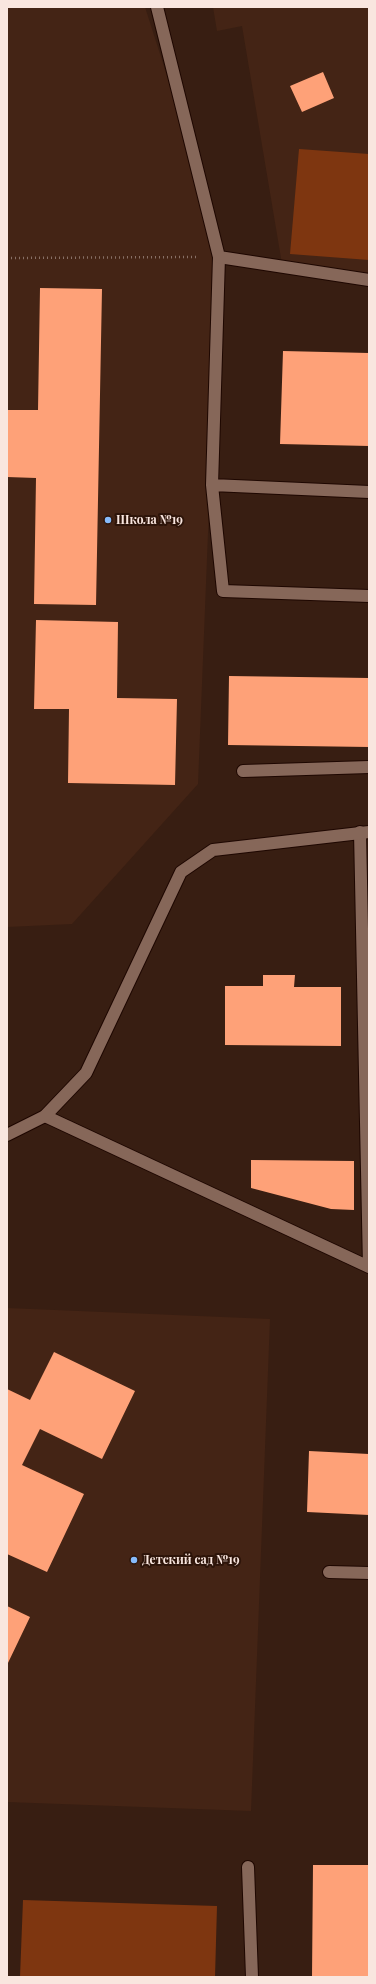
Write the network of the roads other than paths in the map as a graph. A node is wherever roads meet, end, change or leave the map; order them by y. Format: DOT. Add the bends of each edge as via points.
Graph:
graph roads {
  1 [pos="157,7"];
  2 [pos="220,256"];
  3 [pos="369,280"];
  4 [pos="212,485"];
  5 [pos="369,492"];
  6 [pos="369,596"];
  7 [pos="369,767"];
  8 [pos="243,771"];
  9 [pos="365,832"];
  10 [pos="45,1116"];
  11 [pos="7,1136"];
  12 [pos="369,1267"];
  13 [pos="329,1572"];
  14 [pos="369,1573"];
  15 [pos="248,1867"];
  16 [pos="252,1977"];
  1 -- 2 [label="street"];
  2 -- 3 [label="street"];
  2 -- 4 [label="street"];
  4 -- 5 [label="street"];
  4 -- 6 [label="street" via="223,591"];
  7 -- 8 [label="street"];
  9 -- 10 [label="street" via="214,850 181,872 86,1074"];
  9 -- 12 [label="street"];
  10 -- 11 [label="street"];
  10 -- 12 [label="street"];
  13 -- 14 [label="street"];
  15 -- 16 [label="street"];
}
